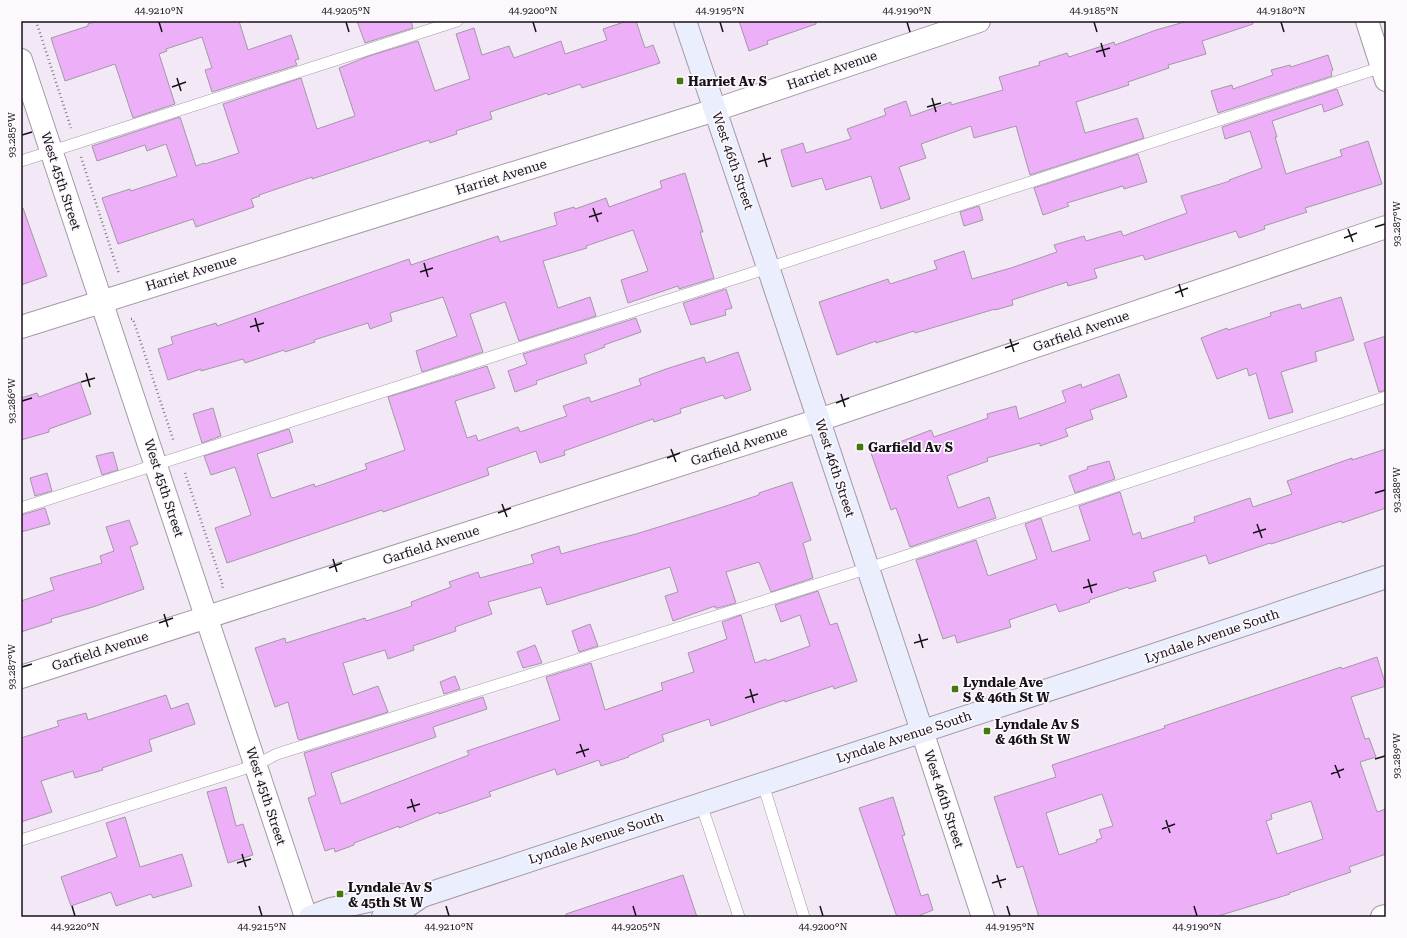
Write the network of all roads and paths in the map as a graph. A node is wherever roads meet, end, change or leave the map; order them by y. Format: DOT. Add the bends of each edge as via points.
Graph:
graph roads {
  1 [pos="457,21"];
  2 [pos="685,21"];
  3 [pos="979,21"];
  4 [pos="1367,21"];
  5 [pos="21,60"];
  6 [pos="1385,71"];
  7 [pos="715,110"];
  8 [pos="51,151"];
  9 [pos="21,161"];
  10 [pos="1386,227"];
  11 [pos="768,267"];
  12 [pos="101,301"];
  13 [pos="21,328"];
  14 [pos="1386,397"];
  15 [pos="819,420"];
  16 [pos="156,466"];
  17 [pos="21,508"];
  18 [pos="869,568"];
  19 [pos="1386,577"];
  20 [pos="207,617"];
  21 [pos="21,677"];
  22 [pos="922,732"];
  23 [pos="256,765"];
  24 [pos="763,784"];
  25 [pos="701,804"];
  26 [pos="21,840"];
  27 [pos="422,896"];
  28 [pos="1386,916"];
  29 [pos="306,917"];
  30 [pos="310,917"];
  31 [pos="383,917"];
  32 [pos="739,917"];
  33 [pos="804,917"];
  34 [pos="983,917"];
  35 [pos="1382,917"];
  1 -- 8 [label="lane"];
  2 -- 7 [label="main road, West 46th Street"];
  3 -- 7 [label="street, Harriet Avenue"];
  4 -- 6 [label="street"];
  5 -- 8 [label="street, West 45th Street"];
  6 -- 11 [label="lane"];
  7 -- 11 [label="main road, West 46th Street"];
  7 -- 12 [label="street, Harriet Avenue"];
  8 -- 9 [label="lane"];
  8 -- 12 [label="street, West 45th Street"];
  10 -- 15 [label="street, Garfield Avenue"];
  11 -- 15 [label="main road, West 46th Street"];
  11 -- 16 [label="lane"];
  12 -- 13 [label="street, Harriet Avenue"];
  12 -- 16 [label="street, West 45th Street"];
  14 -- 18 [label="lane"];
  15 -- 18 [label="main road, West 46th Street"];
  15 -- 20 [label="street, Garfield Avenue"];
  16 -- 17 [label="lane"];
  16 -- 20 [label="street, West 45th Street"];
  18 -- 22 [label="main road, West 46th Street"];
  18 -- 23 [label="lane" via="277,754"];
  19 -- 22 [label="main road, Lyndale Avenue South"];
  20 -- 21 [label="street, Garfield Avenue"];
  20 -- 23 [label="street, West 45th Street"];
  22 -- 24 [label="main road, Lyndale Avenue South"];
  22 -- 34 [label="street, West 46th Street"];
  23 -- 26 [label="lane"];
  23 -- 29 [label="street, West 45th Street"];
  24 -- 25 [label="main road, Lyndale Avenue South"];
  24 -- 33 [label="lane"];
  25 -- 27 [label="main road, Lyndale Avenue South"];
  25 -- 32 [label="lane"];
  27 -- 30 [label="main road, Lyndale Avenue South" via="396,895 331,909"];
  27 -- 31 [label="main road, Lyndale Avenue South" via="400,911"];
  28 -- 35 [label="street"];
}
